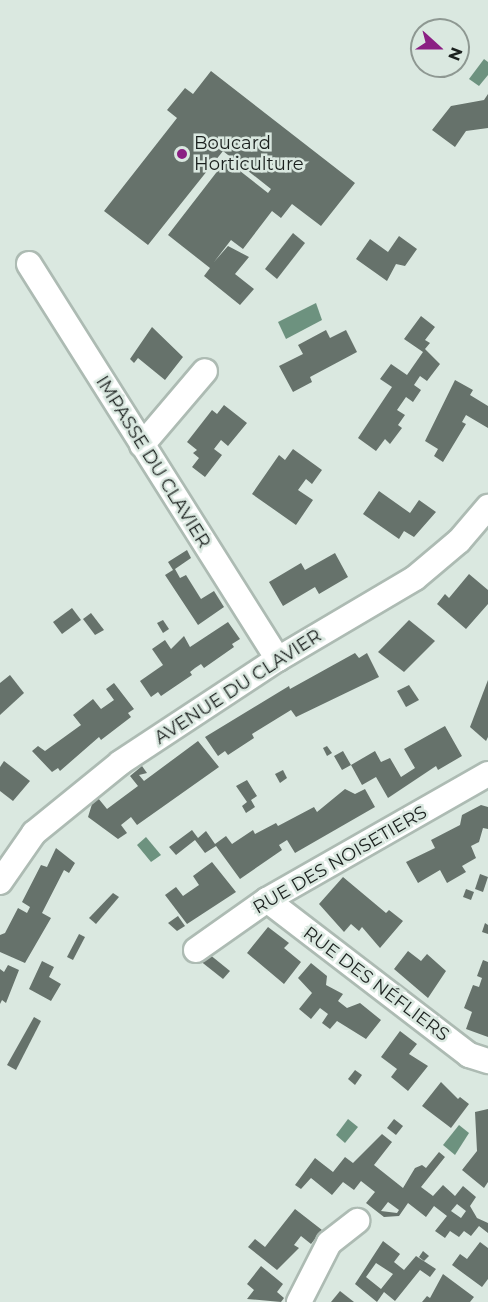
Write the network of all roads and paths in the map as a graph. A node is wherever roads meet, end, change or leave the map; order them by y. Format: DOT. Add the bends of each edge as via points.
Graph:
graph roads {
  1 [pos="29,264"];
  2 [pos="205,371"];
  3 [pos="142,445"];
  4 [pos="488,507"];
  5 [pos="278,659"];
  6 [pos="488,774"];
  7 [pos="0,882"];
  8 [pos="267,900"];
  9 [pos="196,950"];
  10 [pos="488,1061"];
  11 [pos="357,1221"];
  12 [pos="299,1302"];
  1 -- 3 [label="street, IMPASSE DU CLAVIER"];
  2 -- 3 [label="street"];
  3 -- 5 [label="street, IMPASSE DU CLAVIER"];
  4 -- 5 [label="street, AVENUE DU CLAVIER" via="459,541 415,578"];
  5 -- 7 [label="street, AVENUE DU CLAVIER" via="120,763 34,833"];
  6 -- 8 [label="street, RUE DES NOISETIERS"];
  8 -- 9 [label="street, RUE DES NOISETIERS"];
  8 -- 10 [label="street, RUE DES NÉFLIERS" via="469,1055"];
  11 -- 12 [label="street" via="329,1243"];
}
